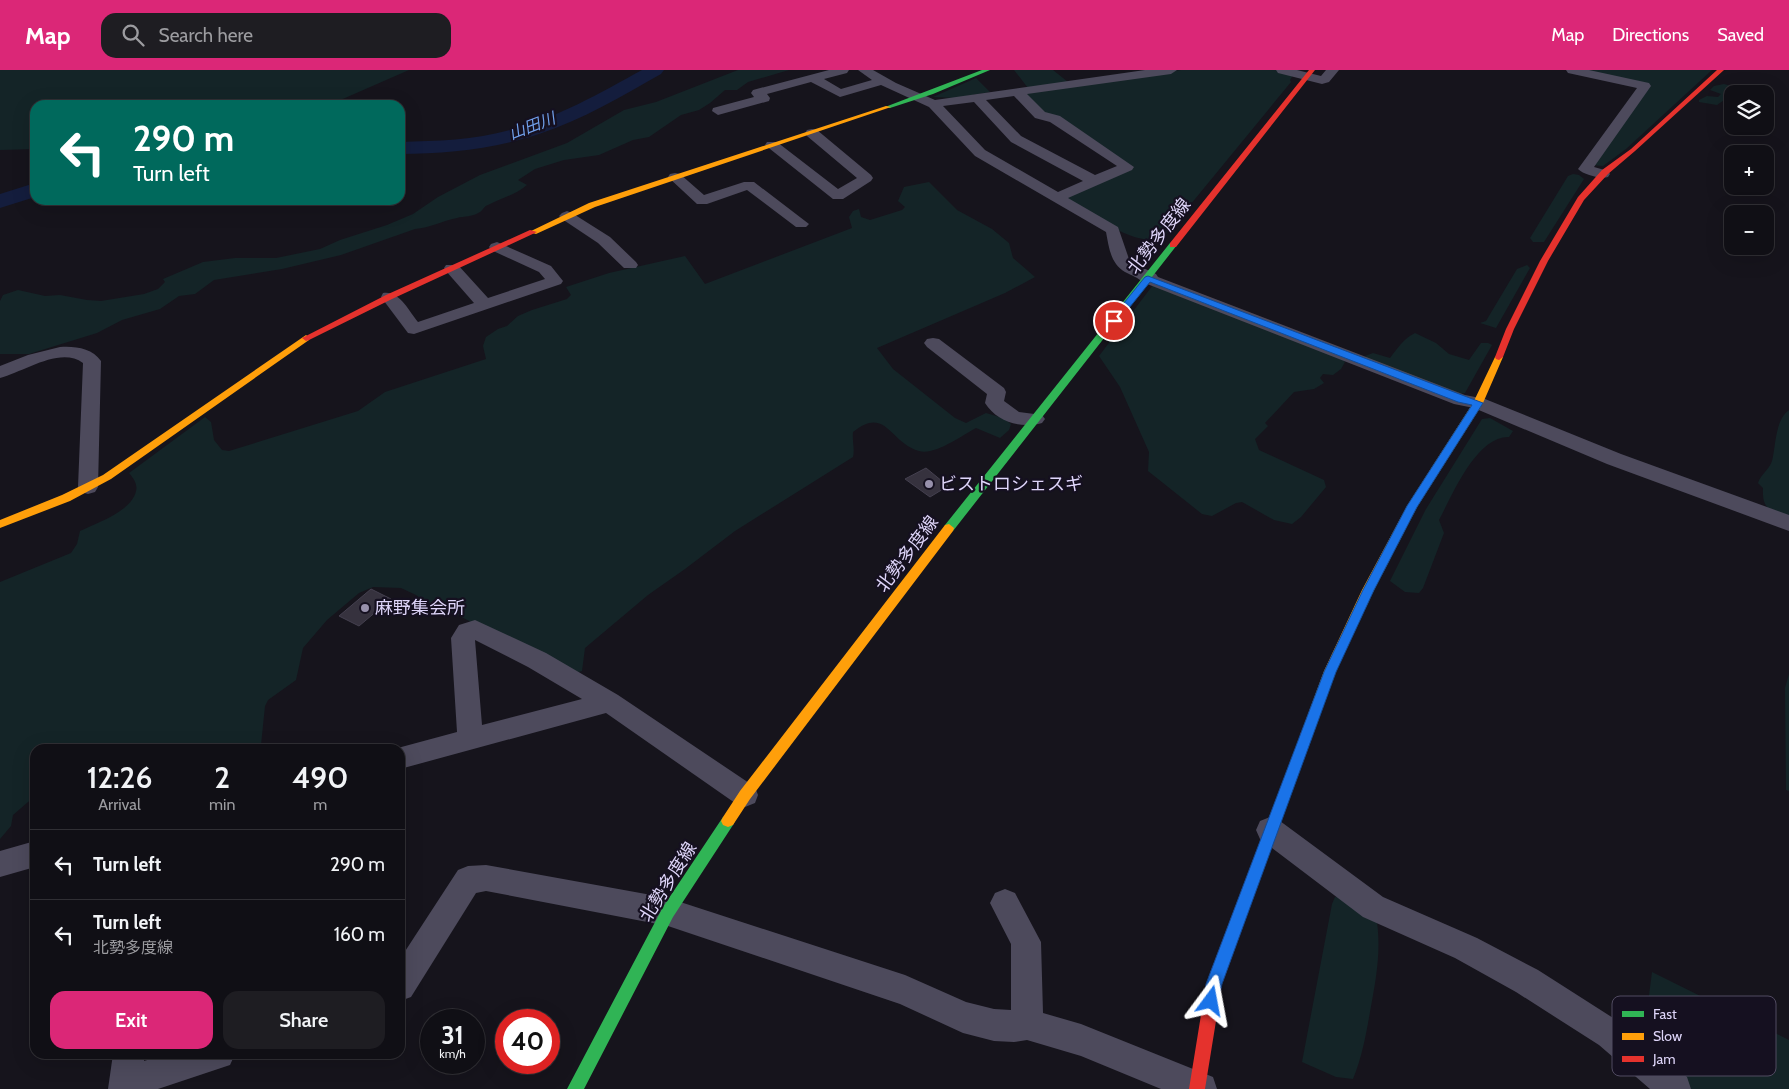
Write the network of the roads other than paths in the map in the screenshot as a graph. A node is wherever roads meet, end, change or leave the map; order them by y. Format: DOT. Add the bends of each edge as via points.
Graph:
graph roads {
  1 [pos="844,70"];
  2 [pos="864,70"];
  3 [pos="987,70"];
  4 [pos="1171,70"];
  5 [pos="1333,70"];
  6 [pos="1572,70"];
  7 [pos="1720,70"];
  8 [pos="1288,72"];
  9 [pos="1313,74"];
  10 [pos="813,78"];
  11 [pos="882,81"];
  12 [pos="1017,92"];
  13 [pos="921,97"];
  14 [pos="977,98"];
  15 [pos="934,104"];
  16 [pos="718,111"];
  17 [pos="812,133"];
  18 [pos="1078,134"];
  19 [pos="772,145"];
  20 [pos="1036,150"];
  21 [pos="1000,163"];
  22 [pos="1603,174"];
  23 [pos="675,177"];
  24 [pos="1095,181"];
  25 [pos="1058,197"];
  26 [pos="567,216"];
  27 [pos="801,224"];
  28 [pos="497,247"];
  29 [pos="630,265"];
  30 [pos="452,268"];
  31 [pos="1149,278"];
  32 [pos="389,297"];
  33 [pos="484,305"];
  34 [pos="933,344"];
  35 [pos="0,372"];
  36 [pos="1478,403"];
  37 [pos="1035,420"];
  38 [pos="88,487"];
  39 [pos="1789,523"];
  40 [pos="0,524"];
  41 [pos="609,702"];
  42 [pos="470,739"];
  43 [pos="405,757"];
  44 [pos="745,795"];
  45 [pos="1270,830"];
  46 [pos="30,855"];
  47 [pos="0,864"];
  48 [pos="1005,903"];
  49 [pos="668,912"];
  50 [pos="405,978"];
  51 [pos="1027,1024"];
  52 [pos="1612,1036"];
  53 [pos="201,1059"];
  54 [pos="1660,1076"];
  55 [pos="123,1080"];
  56 [pos="1198,1088"];
  57 [pos="576,1089"];
  58 [pos="1675,1089"];
  1 -- 10 [label="street"];
  2 -- 11 [label="street"];
  3 -- 13 [label="street"];
  4 -- 12 [label="street"];
  5 -- 9 [label="street" via="1324,79"];
  6 -- 22 [label="street" via="1645,86 1585,169"];
  7 -- 22 [label="street"];
  8 -- 9 [label="street"];
  9 -- 31 [label="street, 北勢多度線"];
  10 -- 11 [label="street" via="840,93"];
  10 -- 16 [label="street" via="757,93 764,98"];
  11 -- 13 [label="street"];
  12 -- 14 [label="street"];
  12 -- 18 [label="street" via="1040,115 1056,119"];
  13 -- 15 [label="street"];
  13 -- 17 [label="street"];
  14 -- 15 [label="street"];
  14 -- 20 [label="street" via="1016,139"];
  15 -- 21 [label="street" via="974,147"];
  17 -- 19 [label="street"];
  17 -- 19 [label="street" via="866,178 838,196"];
  18 -- 20 [label="street"];
  18 -- 24 [label="street" via="1127,167"];
  19 -- 23 [label="street"];
  20 -- 21 [label="street"];
  20 -- 24 [label="street"];
  21 -- 25 [label="street"];
  22 -- 36 [label="street" via="1581,199 1544,261"];
  23 -- 26 [label="street"];
  23 -- 27 [label="street" via="702,201 749,185"];
  24 -- 25 [label="street"];
  25 -- 31 [label="street" via="1113,230 1118,258"];
  26 -- 28 [label="street"];
  26 -- 29 [label="street" via="604,240"];
  28 -- 30 [label="street"];
  28 -- 33 [label="street" via="545,269 555,281"];
  30 -- 32 [label="street"];
  30 -- 33 [label="street"];
  31 -- 36 [label="street" via="1461,400"];
  31 -- 37 [label="street, 北勢多度線"];
  32 -- 33 [label="street" via="414,328"];
  32 -- 38 [label="street" via="314,334"];
  34 -- 37 [label="street" via="997,392 994,402 1014,418"];
  35 -- 38 [label="street" via="58,352 75,351 86,354 92,361"];
  36 -- 39 [label="street" via="1614,459"];
  36 -- 45 [label="street" via="1412,506 1368,590 1330,672"];
  37 -- 44 [label="street, 北勢多度線"];
  38 -- 40 [label="street"];
  41 -- 42 [label="street"];
  41 -- 42 [label="street" via="537,660 476,629 470,629 463,638"];
  41 -- 44 [label="street"];
  42 -- 43 [label="street"];
  44 -- 49 [label="street, 北勢多度線"];
  45 -- 52 [label="street" via="1373,907 1466,948 1527,981"];
  45 -- 56 [label="street" via="1214,984"];
  46 -- 47 [label="street"];
  48 -- 51 [label="street" via="1026,942"];
  49 -- 50 [label="street" via="486,878 468,880"];
  49 -- 51 [label="street" via="905,990 963,1016 994,1025"];
  49 -- 57 [label="street, 北勢多度線"];
  51 -- 56 [label="street" via="1080,1040"];
  53 -- 55 [label="street"];
  54 -- 58 [label="street"];
}
